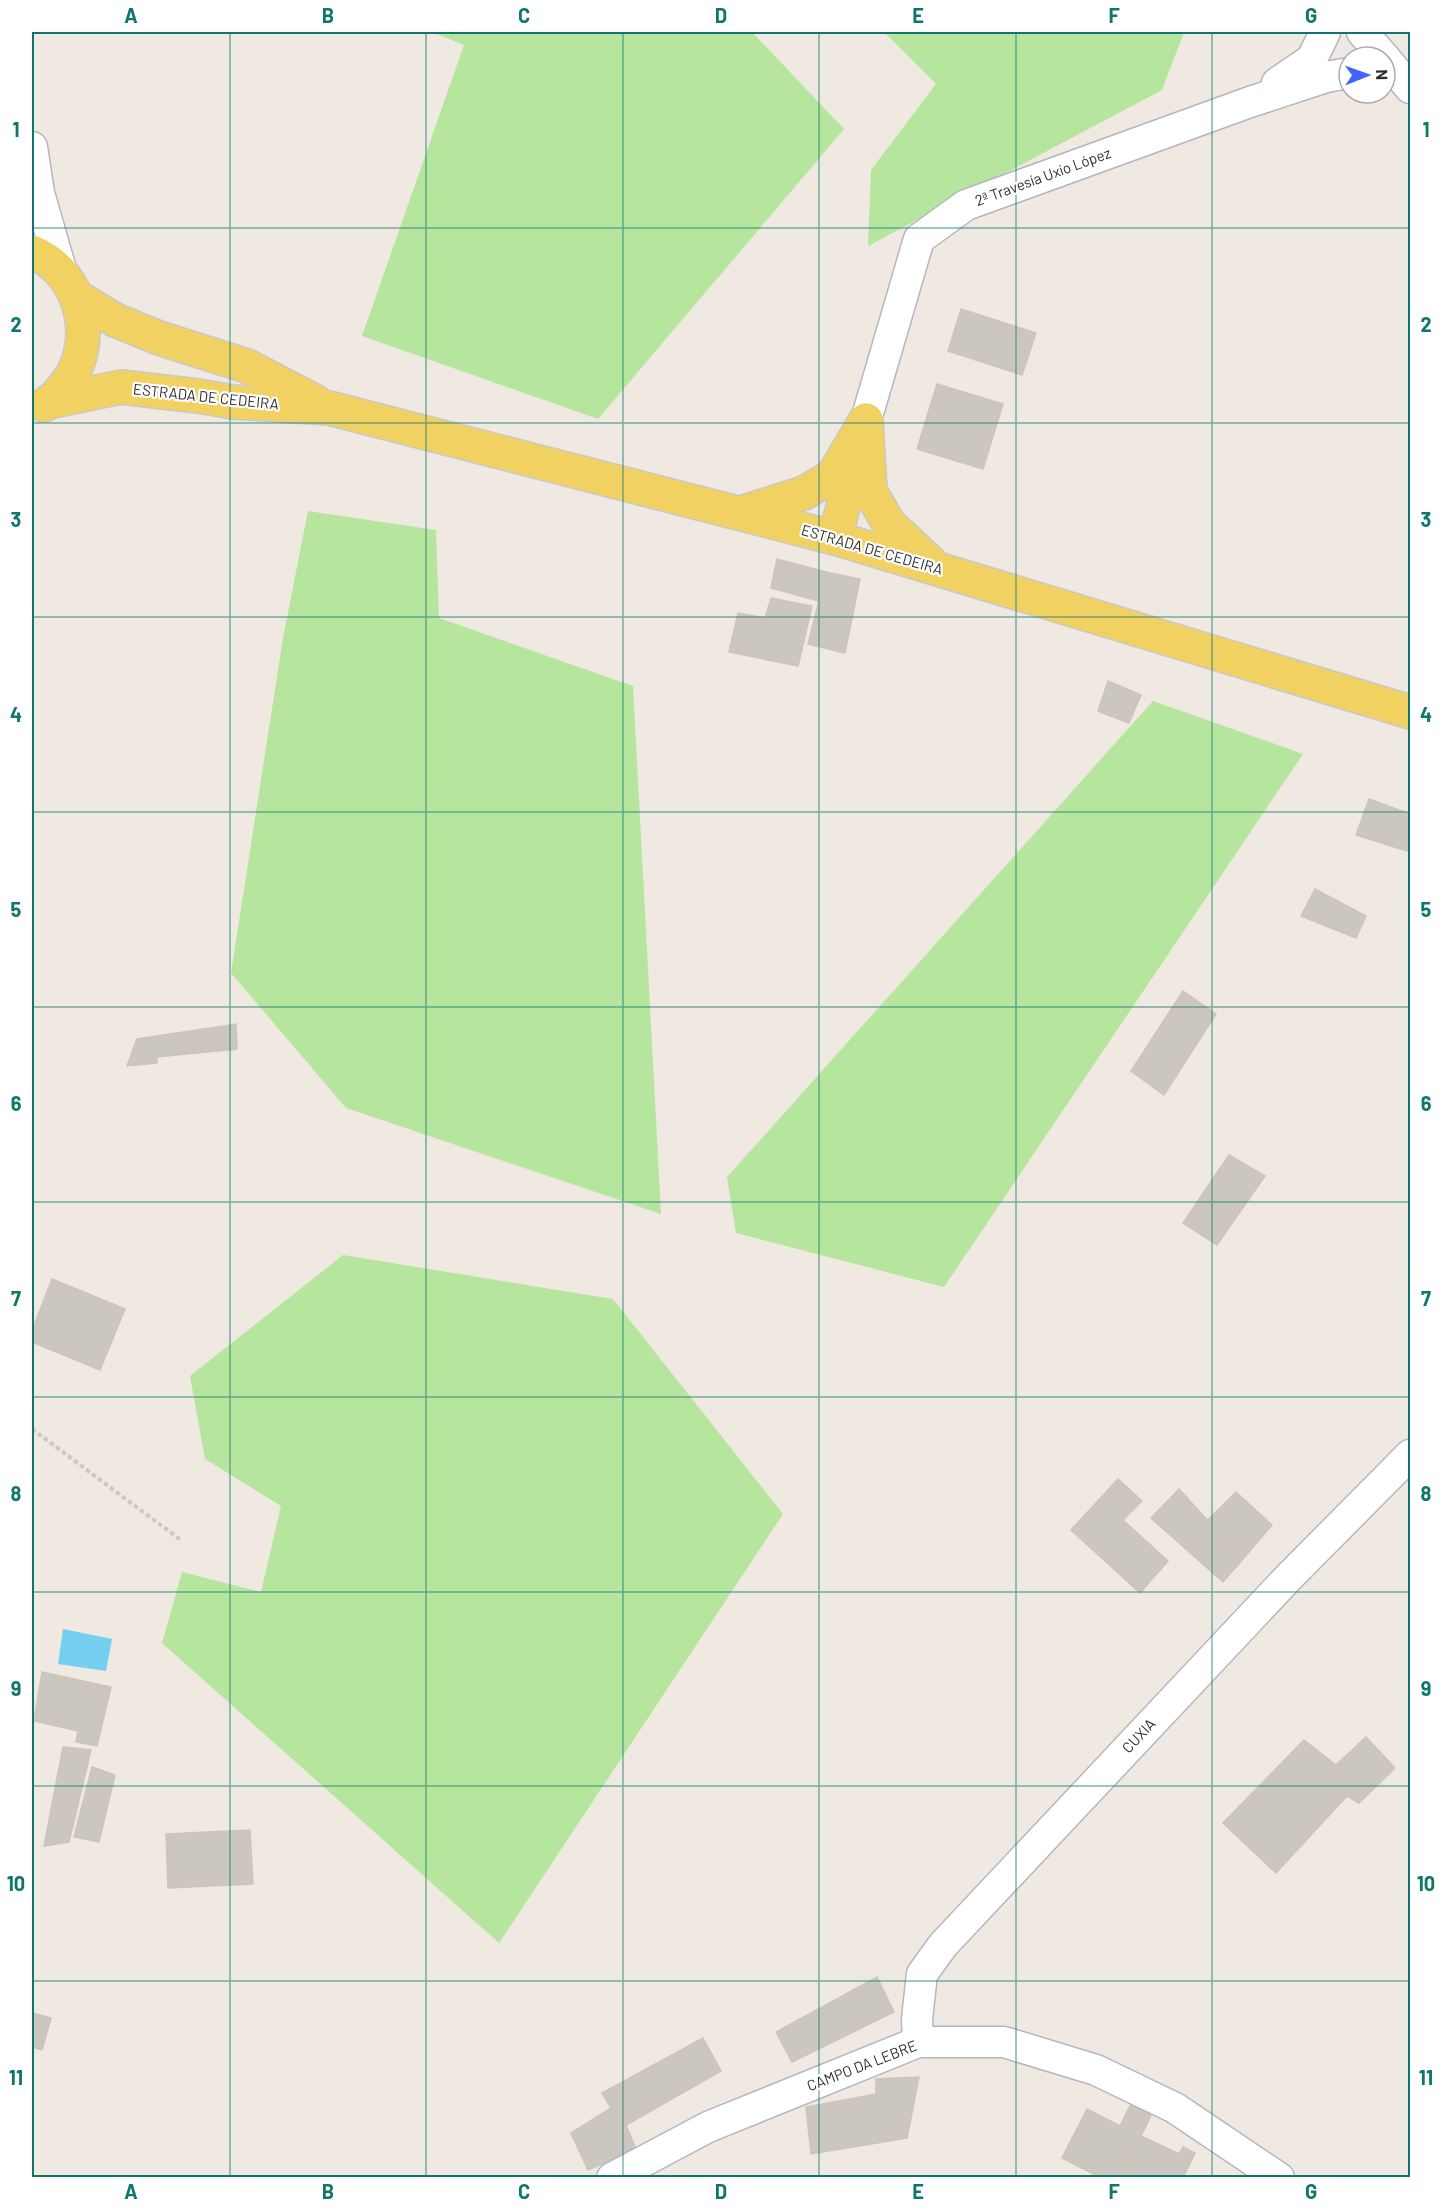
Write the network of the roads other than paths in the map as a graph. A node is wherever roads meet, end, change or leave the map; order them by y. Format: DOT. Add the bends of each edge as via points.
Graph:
graph roads {
  1 [pos="1325,32"];
  2 [pos="1362,32"];
  3 [pos="1373,45"];
  4 [pos="1337,75"];
  5 [pos="1250,102"];
  6 [pos="32,147"];
  7 [pos="32,252"];
  8 [pos="70,285"];
  9 [pos="40,407"];
  10 [pos="329,408"];
  11 [pos="866,420"];
  12 [pos="741,513"];
  13 [pos="835,538"];
  14 [pos="937,569"];
  15 [pos="1410,712"];
  16 [pos="1410,1455"];
  17 [pos="918,2042"];
  18 [pos="612,2178"];
  19 [pos="1279,2178"];
  1 -- 5 [label="street" via="1312,59"];
  2 -- 3 [label="street"];
  4 -- 5 [label="street"];
  5 -- 11 [label="street, 2ª Travesía Uxío López" via="966,205 919,239"];
  6 -- 8 [label="street" via="39,193"];
  7 -- 8 [label="main road, ESTRADA DE CEDEIRA"];
  8 -- 9 [label="main road" via="84,325 81,353 70,381"];
  8 -- 10 [label="main road, ESTRADA DE CEDEIRA" via="115,320 247,366"];
  9 -- 10 [label="main road, ESTRADA DE CEDEIRA" via="121,387 233,402"];
  10 -- 12 [label="main road, ESTRADA DE CEDEIRA"];
  11 -- 12 [label="main road" via="833,476 804,493"];
  11 -- 13 [label="main road"];
  11 -- 14 [label="main road" via="870,491 889,524"];
  12 -- 13 [label="main road, ESTRADA DE CEDEIRA"];
  13 -- 14 [label="main road, ESTRADA DE CEDEIRA"];
  14 -- 15 [label="main road, ESTRADA DE CEDEIRA"];
  16 -- 17 [label="street, CUXIA" via="1288,1578 943,1946 922,1974"];
  17 -- 18 [label="street, CAMPO DA LEBRE" via="708,2127"];
  17 -- 19 [label="street, CAMPO DA LEBRE" via="1004,2042 1096,2070 1175,2108"];
}
